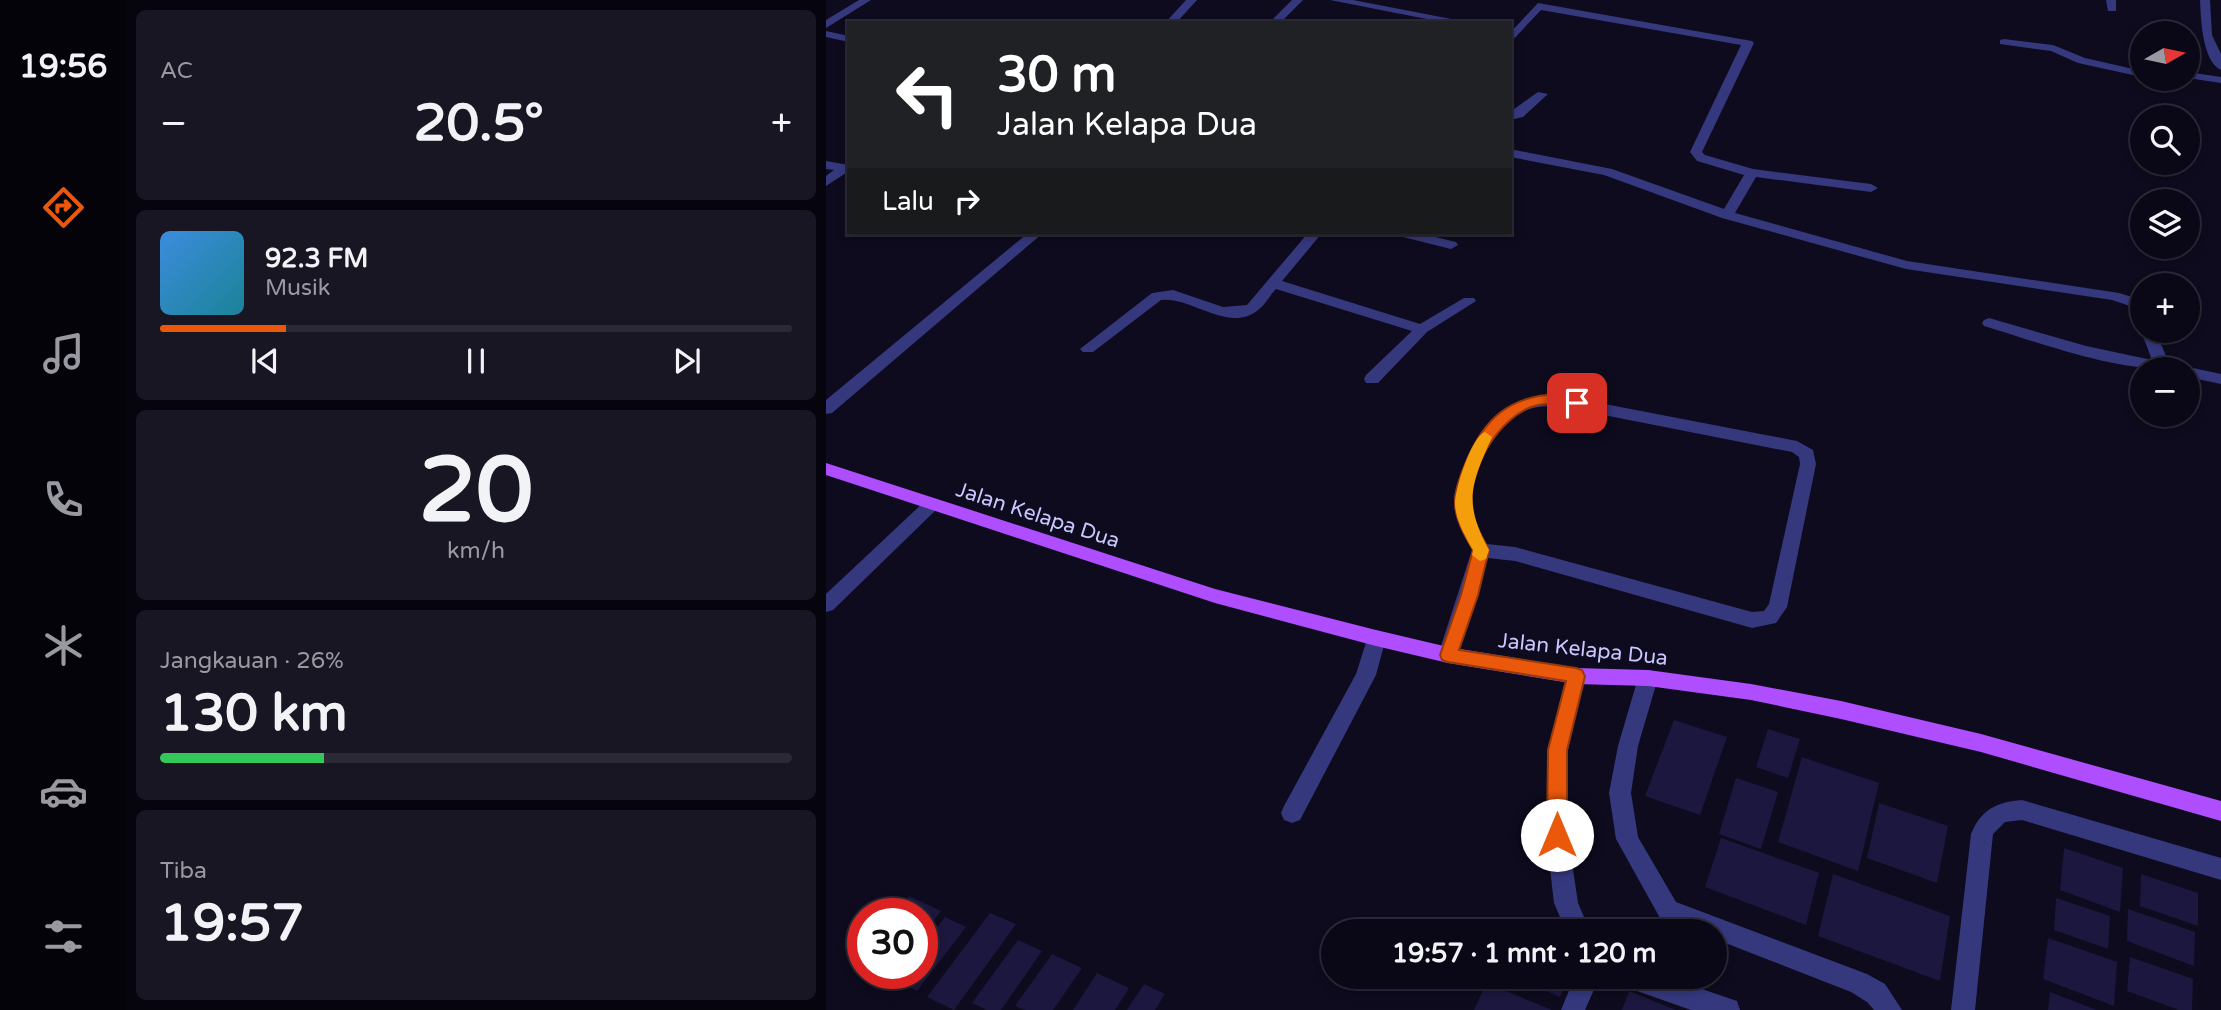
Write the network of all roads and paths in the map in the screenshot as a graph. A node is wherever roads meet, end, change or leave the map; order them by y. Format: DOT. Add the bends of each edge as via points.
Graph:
graph roads {
  1 [pos="866,0"];
  2 [pos="1192,0"];
  3 [pos="1298,0"];
  4 [pos="1335,0"];
  5 [pos="2205,0"];
  6 [pos="1172,21"];
  7 [pos="1276,21"];
  8 [pos="1456,21"];
  9 [pos="826,25"];
  10 [pos="826,34"];
  11 [pos="1512,38"];
  12 [pos="847,39"];
  13 [pos="2004,42"];
  14 [pos="2221,67"];
  15 [pos="2130,71"];
  16 [pos="2200,77"];
  17 [pos="2221,80"];
  18 [pos="1542,94"];
  19 [pos="1512,116"];
  20 [pos="1512,153"];
  21 [pos="826,165"];
  22 [pos="847,167"];
  23 [pos="1752,173"];
  24 [pos="826,182"];
  25 [pos="1871,188"];
  26 [pos="1727,215"];
  27 [pos="1034,235"];
  28 [pos="1313,235"];
  29 [pos="1411,235"];
  30 [pos="1451,246"];
  31 [pos="1273,282"];
  32 [pos="1469,300"];
  33 [pos="2130,301"];
  34 [pos="1989,323"];
  35 [pos="1422,329"];
  36 [pos="1088,349"];
  37 [pos="2130,360"];
  38 [pos="2200,375"];
  39 [pos="1372,379"];
  40 [pos="2221,379"];
  41 [pos="826,409"];
  42 [pos="826,469"];
  43 [pos="932,504"];
  44 [pos="1481,550"];
  45 [pos="826,605"];
  46 [pos="1376,638"];
  47 [pos="1448,655"];
  48 [pos="1576,676"];
  49 [pos="1648,678"];
  50 [pos="2221,811"];
  51 [pos="1292,813"];
  52 [pos="2221,869"];
  53 [pos="1573,919"];
  54 [pos="1582,989"];
  55 [pos="1665,989"];
  56 [pos="1573,1010"];
  57 [pos="1728,1010"];
  58 [pos="1890,1010"];
  59 [pos="1963,1010"];
  1 -- 9 [label="street"];
  2 -- 6 [label="street"];
  3 -- 7 [label="street"];
  4 -- 8 [label="street"];
  5 -- 14 [label="street" via="2207,34"];
  10 -- 12 [label="street"];
  11 -- 23 [label="street" via="1538,6 1748,43 1696,152 1701,158"];
  13 -- 15 [label="street" via="2053,48 2082,61"];
  16 -- 17 [label="street"];
  18 -- 19 [label="street"];
  20 -- 26 [label="street" via="1607,172"];
  21 -- 22 [label="street"];
  22 -- 24 [label="street"];
  23 -- 25 [label="street"];
  23 -- 26 [label="street"];
  26 -- 33 [label="street" via="1906,265"];
  27 -- 41 [label="street"];
  28 -- 31 [label="street"];
  29 -- 30 [label="street"];
  31 -- 35 [label="street"];
  31 -- 36 [label="street" via="1252,308 1242,313 1228,314 1173,294 1157,296"];
  32 -- 35 [label="street"];
  34 -- 37 [label="street"];
  35 -- 39 [label="street"];
  38 -- 40 [label="street"];
  42 -- 43 [label="main road, Jalan Kelapa Dua"];
  43 -- 45 [label="street"];
  43 -- 46 [label="main road, Jalan Kelapa Dua" via="1214,596"];
  44 -- 44 [label="street" via="1515,554 1752,620 1769,618 1778,607 1807,454 1797,447 1577,403 1535,400 1499,421 1483,440 1469,474 1463,503"];
  44 -- 47 [label="street"];
  46 -- 47 [label="main road, Jalan Kelapa Dua"];
  46 -- 51 [label="street" via="1366,675"];
  47 -- 48 [label="main road, Jalan Kelapa Dua"];
  48 -- 49 [label="main road, Jalan Kelapa Dua"];
  48 -- 53 [label="street" via="1558,750 1557,835 1566,903"];
  49 -- 50 [label="main road, Jalan Kelapa Dua" via="1841,710 1981,743"];
  49 -- 58 [label="street" via="1620,793 1627,839 1668,910 1858,983 1876,993"];
  52 -- 59 [label="street" via="2022,810 1994,815 1982,834"];
  54 -- 56 [label="street"];
  55 -- 57 [label="street"];
}
